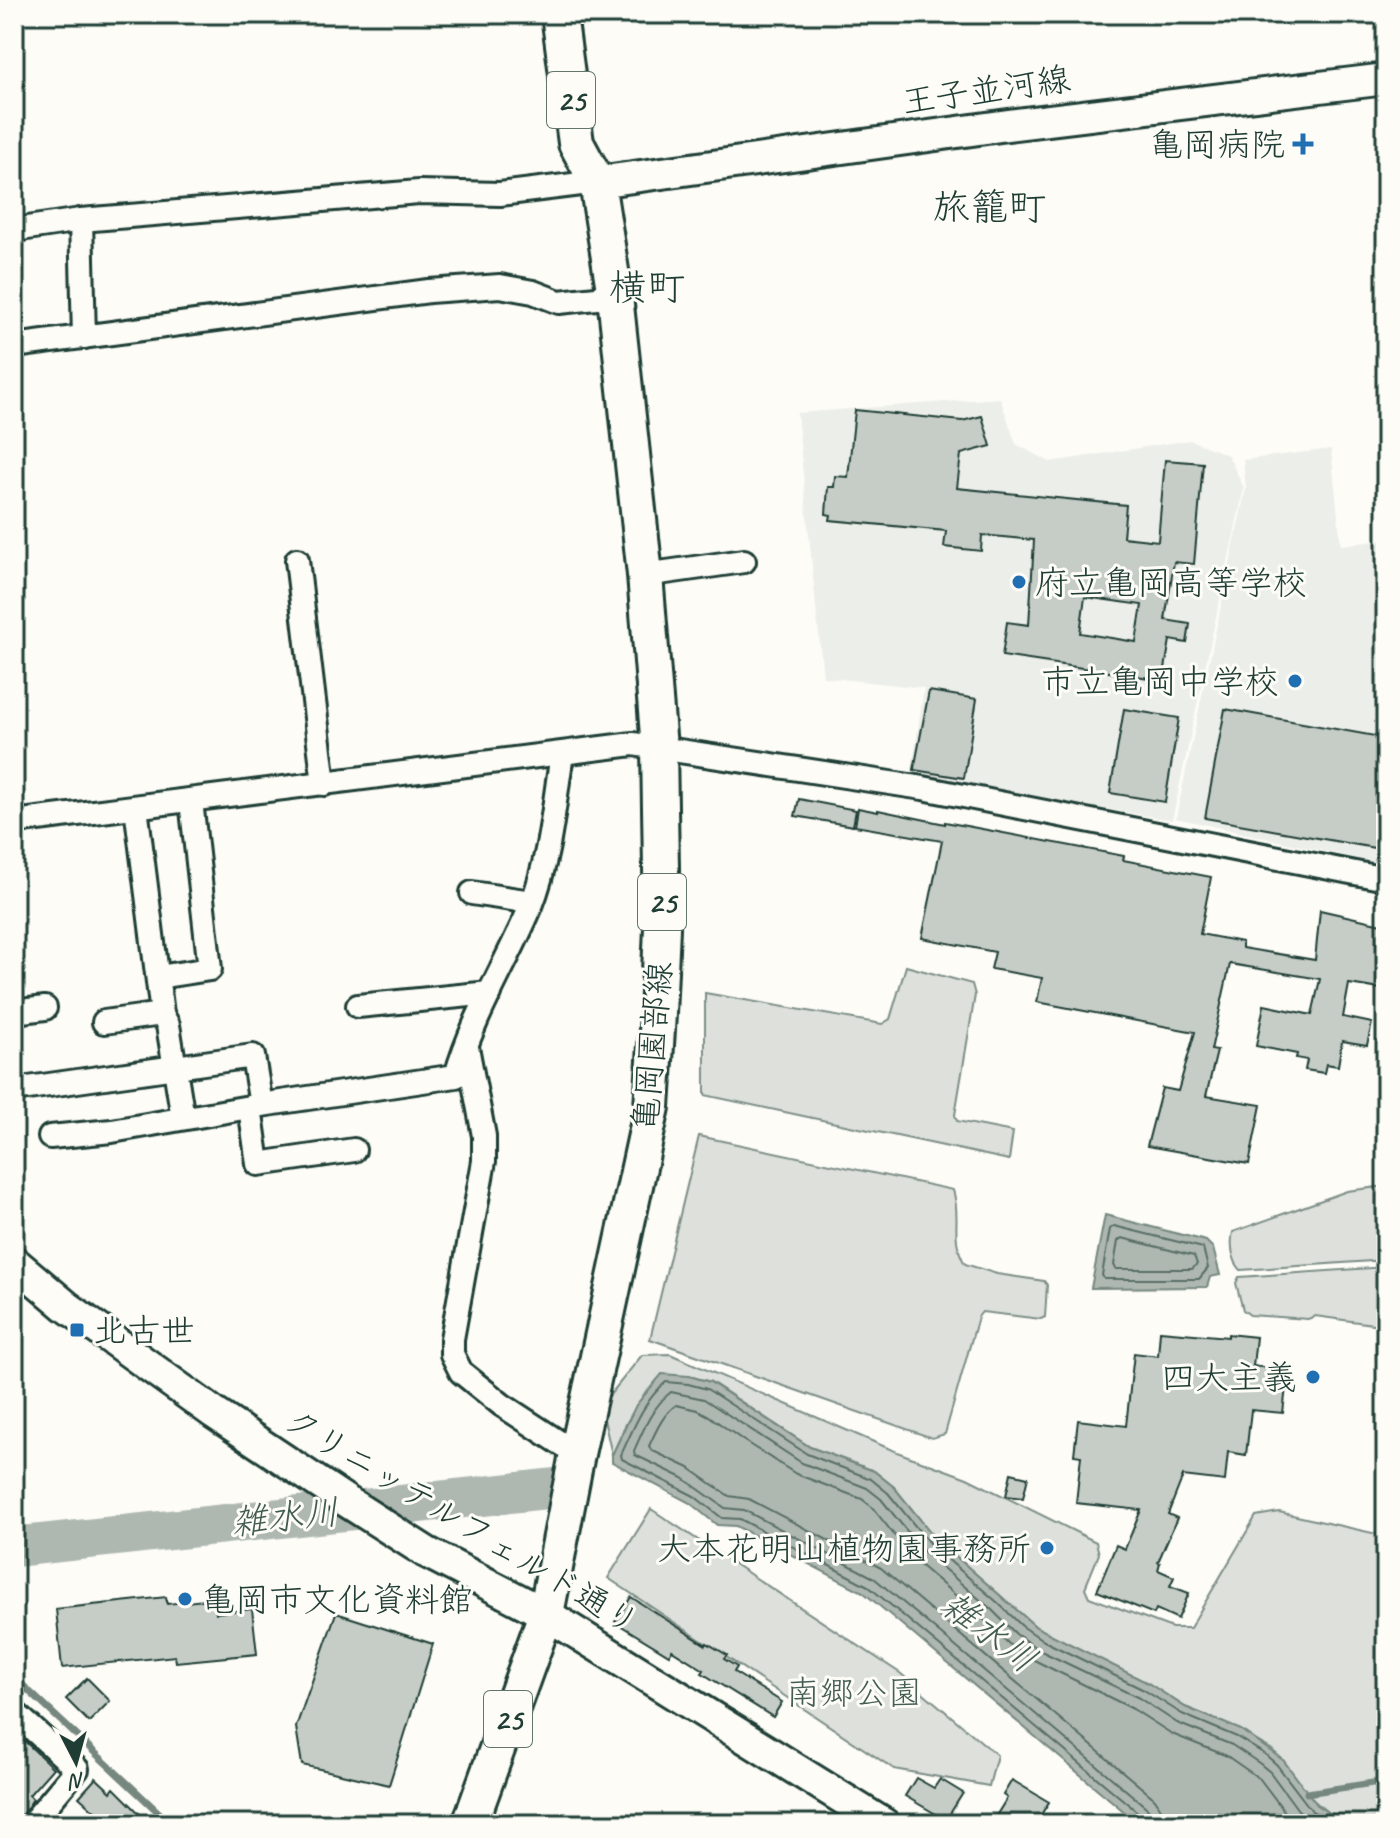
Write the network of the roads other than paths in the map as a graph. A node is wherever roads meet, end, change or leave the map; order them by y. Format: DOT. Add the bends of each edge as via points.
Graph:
graph roads {
  1 [pos="559,14"];
  2 [pos="1386,79"];
  3 [pos="597,182"];
  4 [pos="81,220"];
  5 [pos="14,230"];
  6 [pos="615,296"];
  7 [pos="84,337"];
  8 [pos="14,346"];
  9 [pos="297,560"];
  10 [pos="744,561"];
  11 [pos="645,575"];
  12 [pos="659,748"];
  13 [pos="562,754"];
  14 [pos="324,784"];
  15 [pos="191,801"];
  16 [pos="136,807"];
  17 [pos="14,822"];
  18 [pos="1386,879"];
  19 [pos="472,893"];
  20 [pos="532,902"];
  21 [pos="158,977"];
  22 [pos="490,993"];
  23 [pos="358,1006"];
  24 [pos="45,1008"];
  25 [pos="14,1012"];
  26 [pos="162,1014"];
  27 [pos="104,1022"];
  28 [pos="466,1042"];
  29 [pos="175,1067"];
  30 [pos="14,1090"];
  31 [pos="256,1106"];
  32 [pos="183,1118"];
  33 [pos="50,1137"];
  34 [pos="354,1150"];
  35 [pos="14,1262"];
  36 [pos="577,1454"];
  37 [pos="546,1614"];
  38 [pos="14,1712"];
  39 [pos="31,1824"];
  40 [pos="470,1824"];
  41 [pos="884,1824"];
  1 -- 3 [label="main road, 亀岡園部線 / 25" via="576,143"];
  2 -- 3 [label="street, 王子並河線"];
  3 -- 4 [label="street" via="500,194 419,192"];
  3 -- 6 [label="main road, 亀岡園部線 / 25"];
  4 -- 5 [label="street"];
  4 -- 7 [label="street"];
  6 -- 7 [label="street" via="559,302 500,286 429,291"];
  6 -- 11 [label="main road, 亀岡園部線 / 25"];
  7 -- 8 [label="street"];
  9 -- 14 [label="street"];
  10 -- 11 [label="street"];
  11 -- 12 [label="main road, 亀岡園部線 / 25"];
  12 -- 13 [label="street" via="633,744"];
  12 -- 18 [label="street" via="923,788"];
  12 -- 36 [label="main road, 亀岡園部線 / 25" via="662,928 652,1107"];
  13 -- 14 [label="street"];
  13 -- 20 [label="street" via="551,830"];
  14 -- 15 [label="street"];
  15 -- 16 [label="street"];
  15 -- 21 [label="street" via="210,969"];
  16 -- 17 [label="street"];
  16 -- 21 [label="street"];
  19 -- 20 [label="street"];
  20 -- 22 [label="street"];
  21 -- 26 [label="street"];
  22 -- 23 [label="street"];
  22 -- 28 [label="street"];
  24 -- 25 [label="street"];
  26 -- 27 [label="street"];
  26 -- 29 [label="street"];
  28 -- 31 [label="street" via="456,1076"];
  28 -- 36 [label="street" via="484,1161 452,1354 461,1372 502,1405"];
  29 -- 30 [label="street"];
  29 -- 31 [label="street" via="253,1056"];
  29 -- 32 [label="street"];
  31 -- 32 [label="street"];
  31 -- 34 [label="street" via="258,1164"];
  32 -- 33 [label="street"];
  35 -- 37 [label="street, クリニッテルフェルド通り" via="214,1413 343,1499 426,1552"];
  36 -- 37 [label="main road, 亀岡園部線 / 25"];
  37 -- 40 [label="main road, 亀岡園部線 / 25"];
  37 -- 41 [label="street, クリニッテルフェルド通り"];
  38 -- 39 [label="street" via="77,1769"];
}
